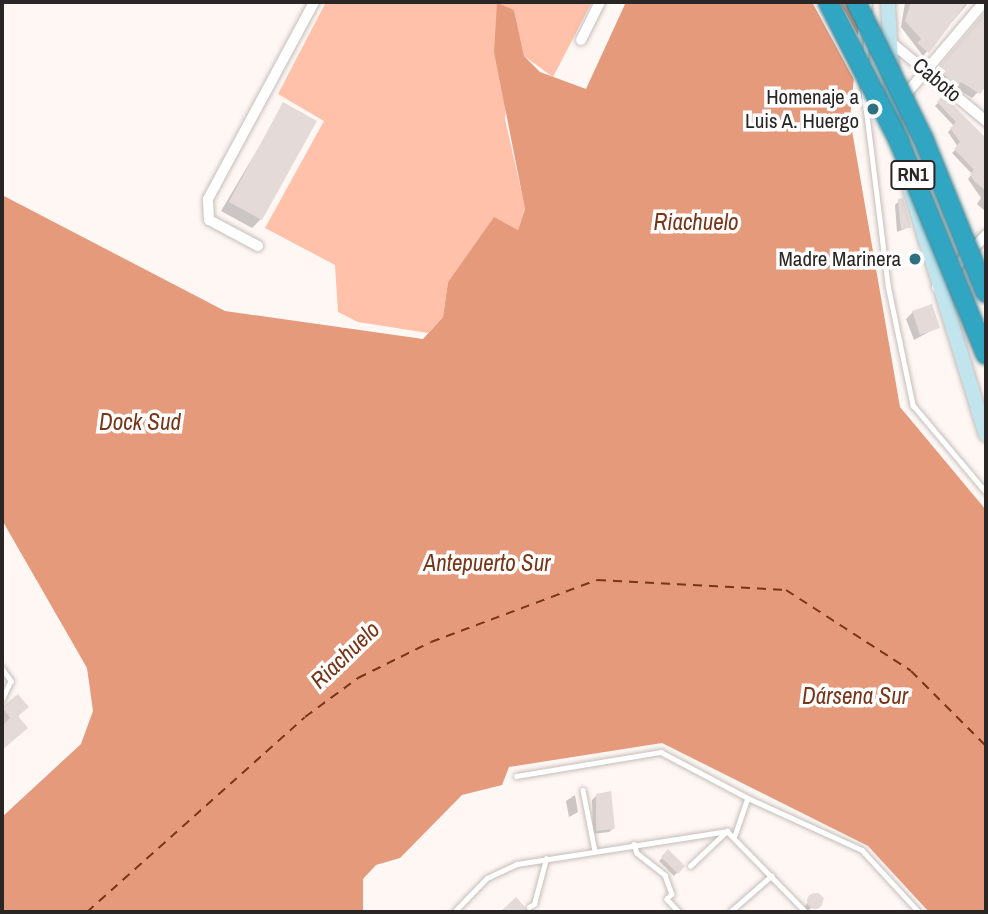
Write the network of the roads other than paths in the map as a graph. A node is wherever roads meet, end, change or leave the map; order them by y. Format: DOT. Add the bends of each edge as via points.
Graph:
graph roads {
  1 [pos="314,2"];
  2 [pos="600,2"];
  3 [pos="828,2"];
  4 [pos="856,2"];
  5 [pos="869,2"];
  6 [pos="888,2"];
  7 [pos="984,2"];
  8 [pos="887,39"];
  9 [pos="581,40"];
  10 [pos="926,70"];
  11 [pos="892,110"];
  12 [pos="986,121"];
  13 [pos="986,235"];
  14 [pos="258,246"];
  15 [pos="956,267"];
  16 [pos="937,287"];
  17 [pos="986,293"];
  18 [pos="986,345"];
  19 [pos="986,355"];
  20 [pos="986,435"];
  21 [pos="986,492"];
  22 [pos="2,668"];
  23 [pos="2,700"];
  24 [pos="516,776"];
  25 [pos="583,790"];
  26 [pos="748,798"];
  27 [pos="727,831"];
  28 [pos="735,835"];
  29 [pos="634,844"];
  30 [pos="595,851"];
  31 [pos="546,859"];
  32 [pos="690,866"];
  33 [pos="772,875"];
  34 [pos="529,907"];
  35 [pos="454,912"];
  36 [pos="679,912"];
  37 [pos="730,912"];
  38 [pos="806,912"];
  39 [pos="919,912"];
  1 -- 14 [label="street" via="208,199 209,220"];
  2 -- 9 [label="street"];
  3 -- 19 [label="highway, RN1, bridge" via="898,139"];
  4 -- 17 [label="highway, RN1, bridge" via="923,138"];
  5 -- 21 [label="lane" via="862,95 888,285 913,405"];
  6 -- 8 [label="main road"];
  7 -- 10 [label="street"];
  8 -- 10 [label="street, Caboto"];
  8 -- 11 [label="main road"];
  10 -- 11 [label="street"];
  10 -- 12 [label="street, Caboto"];
  11 -- 15 [label="main road"];
  11 -- 16 [label="main road" via="906,181"];
  13 -- 15 [label="street"];
  15 -- 16 [label="street"];
  15 -- 18 [label="main road"];
  16 -- 20 [label="main road"];
  22 -- 23 [label="lane" via="11,681"];
  24 -- 26 [label="lane" via="661,752"];
  25 -- 30 [label="lane"];
  26 -- 28 [label="lane"];
  26 -- 39 [label="lane" via="862,850"];
  27 -- 28 [label="lane"];
  27 -- 29 [label="lane"];
  27 -- 32 [label="lane"];
  28 -- 33 [label="lane"];
  29 -- 30 [label="lane"];
  29 -- 36 [label="lane" via="637,853 664,875 672,894 667,899"];
  30 -- 31 [label="lane"];
  31 -- 34 [label="lane" via="534,904"];
  31 -- 35 [label="lane" via="517,864 487,878"];
  33 -- 37 [label="lane"];
  33 -- 38 [label="lane"];
}
